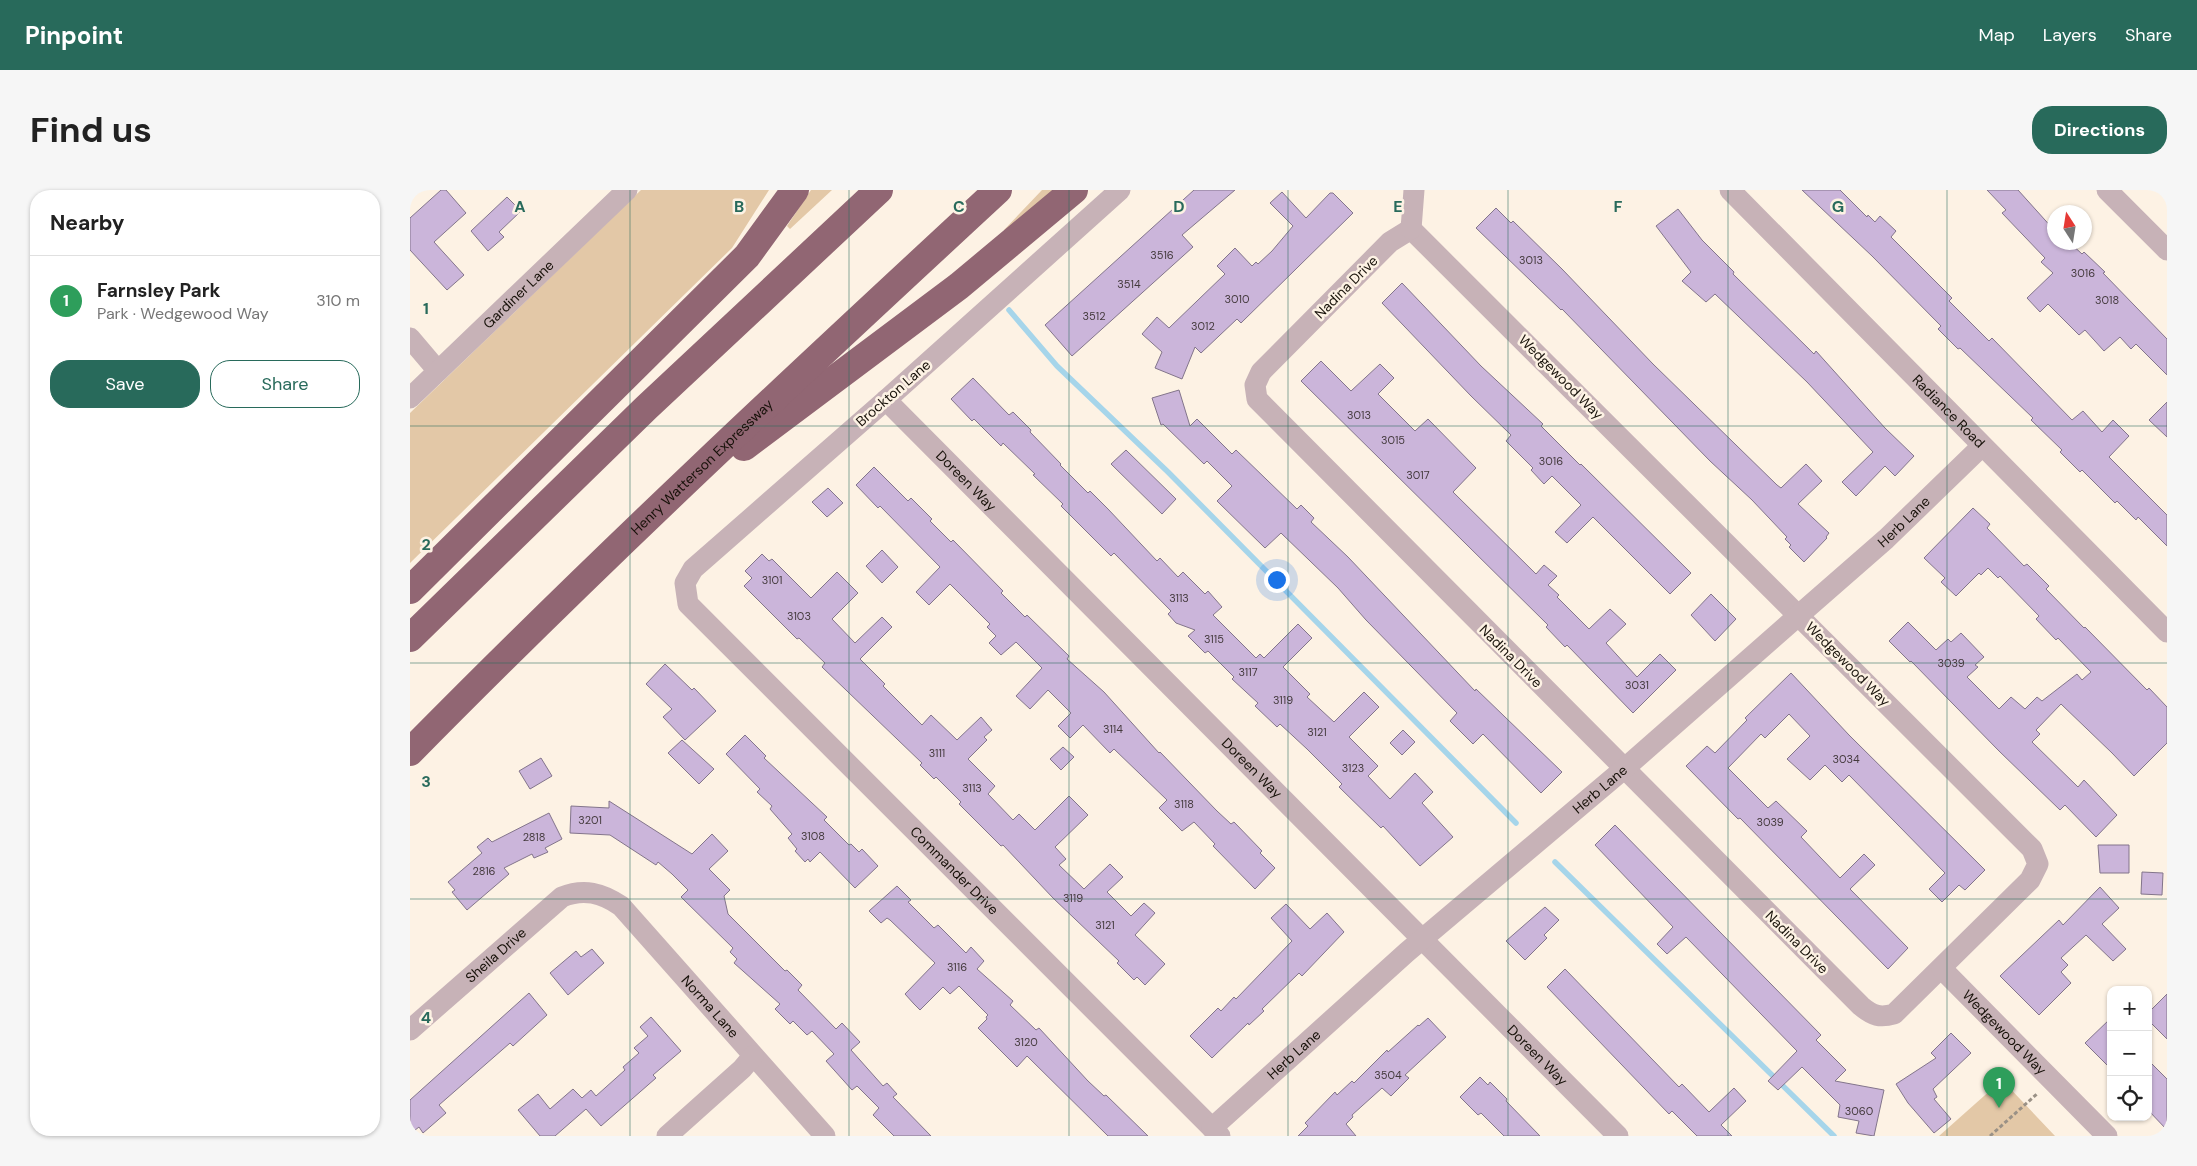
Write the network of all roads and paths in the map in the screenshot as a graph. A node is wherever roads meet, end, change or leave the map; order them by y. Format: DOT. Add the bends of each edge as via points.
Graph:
graph roads {
  1 [pos="627,190"];
  2 [pos="795,190"];
  3 [pos="878,190"];
  4 [pos="998,190"];
  5 [pos="1074,190"];
  6 [pos="1120,190"];
  7 [pos="1414,190"];
  8 [pos="1730,190"];
  9 [pos="2107,190"];
  10 [pos="1411,229"];
  11 [pos="2167,250"];
  12 [pos="410,338"];
  13 [pos="438,370"];
  14 [pos="410,398"];
  15 [pos="886,400"];
  16 [pos="1982,446"];
  17 [pos="639,526"];
  18 [pos="410,590"];
  19 [pos="688,604"];
  20 [pos="1799,616"];
  21 [pos="2167,632"];
  22 [pos="410,638"];
  23 [pos="410,752"];
  24 [pos="1625,768"];
  25 [pos="586,892"];
  26 [pos="1423,939"];
  27 [pos="1942,969"];
  28 [pos="410,1030"];
  29 [pos="753,1056"];
  30 [pos="2052,1081"];
  31 [pos="1216,1132"];
  32 [pos="666,1136"];
  33 [pos="825,1136"];
  34 [pos="1618,1136"];
  35 [pos="1990,1136"];
  36 [pos="2107,1136"];
  1 -- 13 [label="street, Gardiner Lane"];
  2 -- 18 [label="highway" via="747,256"];
  3 -- 22 [label="highway" via="646,408"];
  4 -- 17 [label="highway, Henry Watterson Expressway"];
  5 -- 17 [label="highway" via="959,286"];
  6 -- 15 [label="street, Brockton Lane"];
  7 -- 10 [label="street"];
  8 -- 16 [label="street, Radiance Road"];
  9 -- 11 [label="street"];
  10 -- 20 [label="street, Wedgewood Way"];
  10 -- 24 [label="street, Nadina Drive" via="1390,242 1260,372 1255,385 1257,399"];
  12 -- 13 [label="street"];
  13 -- 14 [label="street, Gardiner Lane"];
  15 -- 19 [label="street, Brockton Lane" via="693,569 685,583"];
  15 -- 26 [label="street, Doreen Way"];
  16 -- 20 [label="street, Herb Lane" via="1886,539"];
  16 -- 21 [label="street, Radiance Road"];
  17 -- 23 [label="highway, Henry Watterson Expressway"];
  19 -- 31 [label="street, Commander Drive"];
  20 -- 24 [label="street, Herb Lane"];
  20 -- 27 [label="street, Wedgewood Way" via="2032,849 2037,858 2038,864 2030,880"];
  24 -- 26 [label="street, Herb Lane"];
  24 -- 27 [label="street, Nadina Drive" via="1870,1014 1883,1017 1894,1014"];
  25 -- 28 [label="street, Sheila Drive" via="562,897"];
  25 -- 29 [label="street, Norma Lane" via="596,893 621,906"];
  26 -- 31 [label="street, Herb Lane"];
  26 -- 34 [label="street, Doreen Way"];
  27 -- 30 [label="street, Wedgewood Way"];
  29 -- 32 [label="street"];
  29 -- 33 [label="street, Norma Lane"];
  30 -- 35 [label="path"];
  30 -- 36 [label="street, Wedgewood Way"];
}
